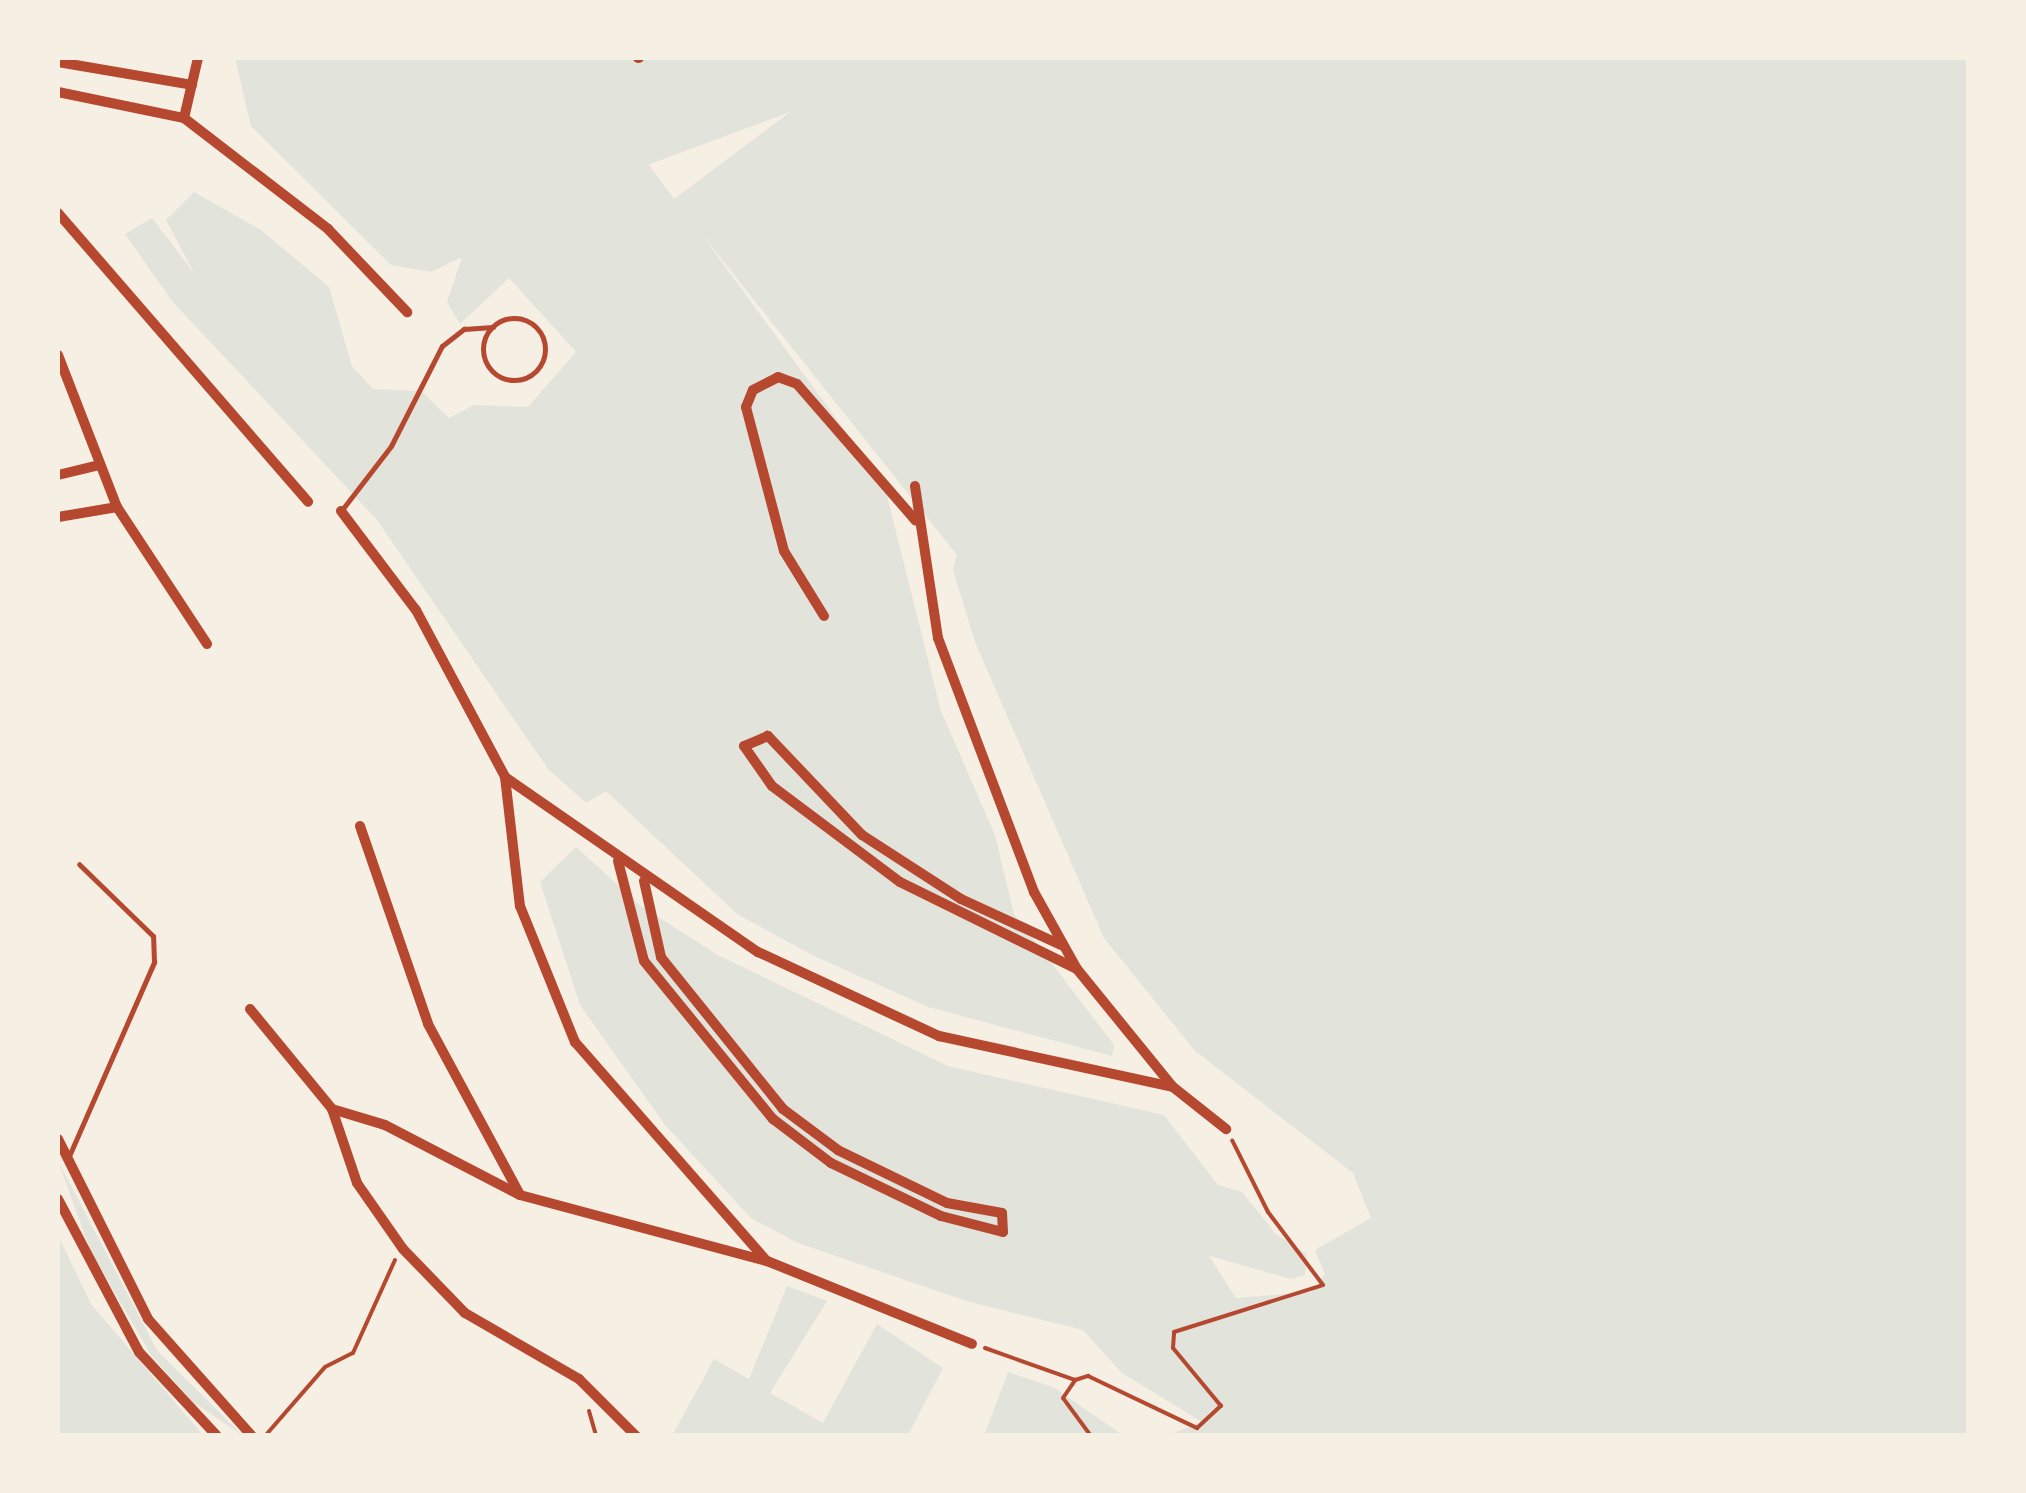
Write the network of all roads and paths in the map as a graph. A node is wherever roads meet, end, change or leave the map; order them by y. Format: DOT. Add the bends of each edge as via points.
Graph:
graph roads {
  1 [pos="198,58"];
  2 [pos="58,62"];
  3 [pos="192,85"];
  4 [pos="58,92"];
  5 [pos="184,118"];
  6 [pos="58,213"];
  7 [pos="407,312"];
  8 [pos="493,327"];
  9 [pos="58,355"];
  10 [pos="100,465"];
  11 [pos="58,475"];
  12 [pos="915,486"];
  13 [pos="308,502"];
  14 [pos="117,507"];
  15 [pos="341,511"];
  16 [pos="58,517"];
  17 [pos="917,522"];
  18 [pos="824,616"];
  19 [pos="207,644"];
  20 [pos="505,778"];
  21 [pos="360,826"];
  22 [pos="618,861"];
  23 [pos="79,864"];
  24 [pos="644,881"];
  25 [pos="1061,946"];
  26 [pos="1077,969"];
  27 [pos="250,1009"];
  28 [pos="1172,1087"];
  29 [pos="332,1109"];
  30 [pos="1226,1130"];
  31 [pos="58,1139"];
  32 [pos="68,1158"];
  33 [pos="520,1195"];
  34 [pos="58,1199"];
  35 [pos="403,1249"];
  36 [pos="767,1261"];
  37 [pos="972,1344"];
  38 [pos="1075,1380"];
  39 [pos="217,1436"];
  40 [pos="252,1436"];
  41 [pos="265,1436"];
  42 [pos="636,1436"];
  43 [pos="1092,1436"];
  1 -- 3 [label="street"];
  2 -- 3 [label="street"];
  3 -- 5 [label="street"];
  4 -- 5 [label="street"];
  5 -- 7 [label="street" via="328,229"];
  6 -- 13 [label="street"];
  8 -- 8 [label="lane" via="484,344 492,370 518,380 535,372 545,355 537,328 510,319"];
  8 -- 15 [label="lane" via="464,329 442,346 390,446"];
  9 -- 10 [label="street"];
  10 -- 11 [label="street"];
  10 -- 14 [label="street"];
  12 -- 17 [label="street"];
  14 -- 16 [label="street"];
  14 -- 19 [label="street"];
  15 -- 20 [label="street" via="416,610"];
  17 -- 18 [label="street" via="797,384 778,377 754,390 746,407 784,550"];
  17 -- 25 [label="street" via="944,654"];
  20 -- 22 [label="street"];
  20 -- 36 [label="street" via="520,906 559,1014 604,1084"];
  21 -- 33 [label="street" via="428,1024"];
  22 -- 24 [label="street"];
  22 -- 24 [label="street" via="644,961 773,1119 831,1163 941,1216 1006,1229 1002,1213 946,1203 838,1150 783,1109 661,957"];
  23 -- 32 [label="lane" via="153,936 154,962"];
  24 -- 28 [label="street" via="758,952 939,1036"];
  25 -- 26 [label="street"];
  25 -- 26 [label="street" via="960,900 862,835 768,736 744,746 784,796 900,882 990,934"];
  26 -- 28 [label="street"];
  27 -- 29 [label="street"];
  28 -- 30 [label="street"];
  29 -- 33 [label="street" via="385,1125"];
  29 -- 35 [label="street" via="358,1184"];
  30 -- 38 [label="path" via="1268,1212 1323,1285 1174,1332 1173,1348 1221,1406 1197,1428 1088,1376"];
  31 -- 32 [label="street"];
  32 -- 40 [label="street" via="148,1319"];
  33 -- 36 [label="street"];
  34 -- 39 [label="street" via="139,1352"];
  35 -- 41 [label="path" via="352,1353 325,1368"];
  35 -- 42 [label="street" via="465,1314 579,1379"];
  36 -- 37 [label="street"];
  37 -- 38 [label="path"];
  38 -- 43 [label="path" via="1063,1398"];
}
